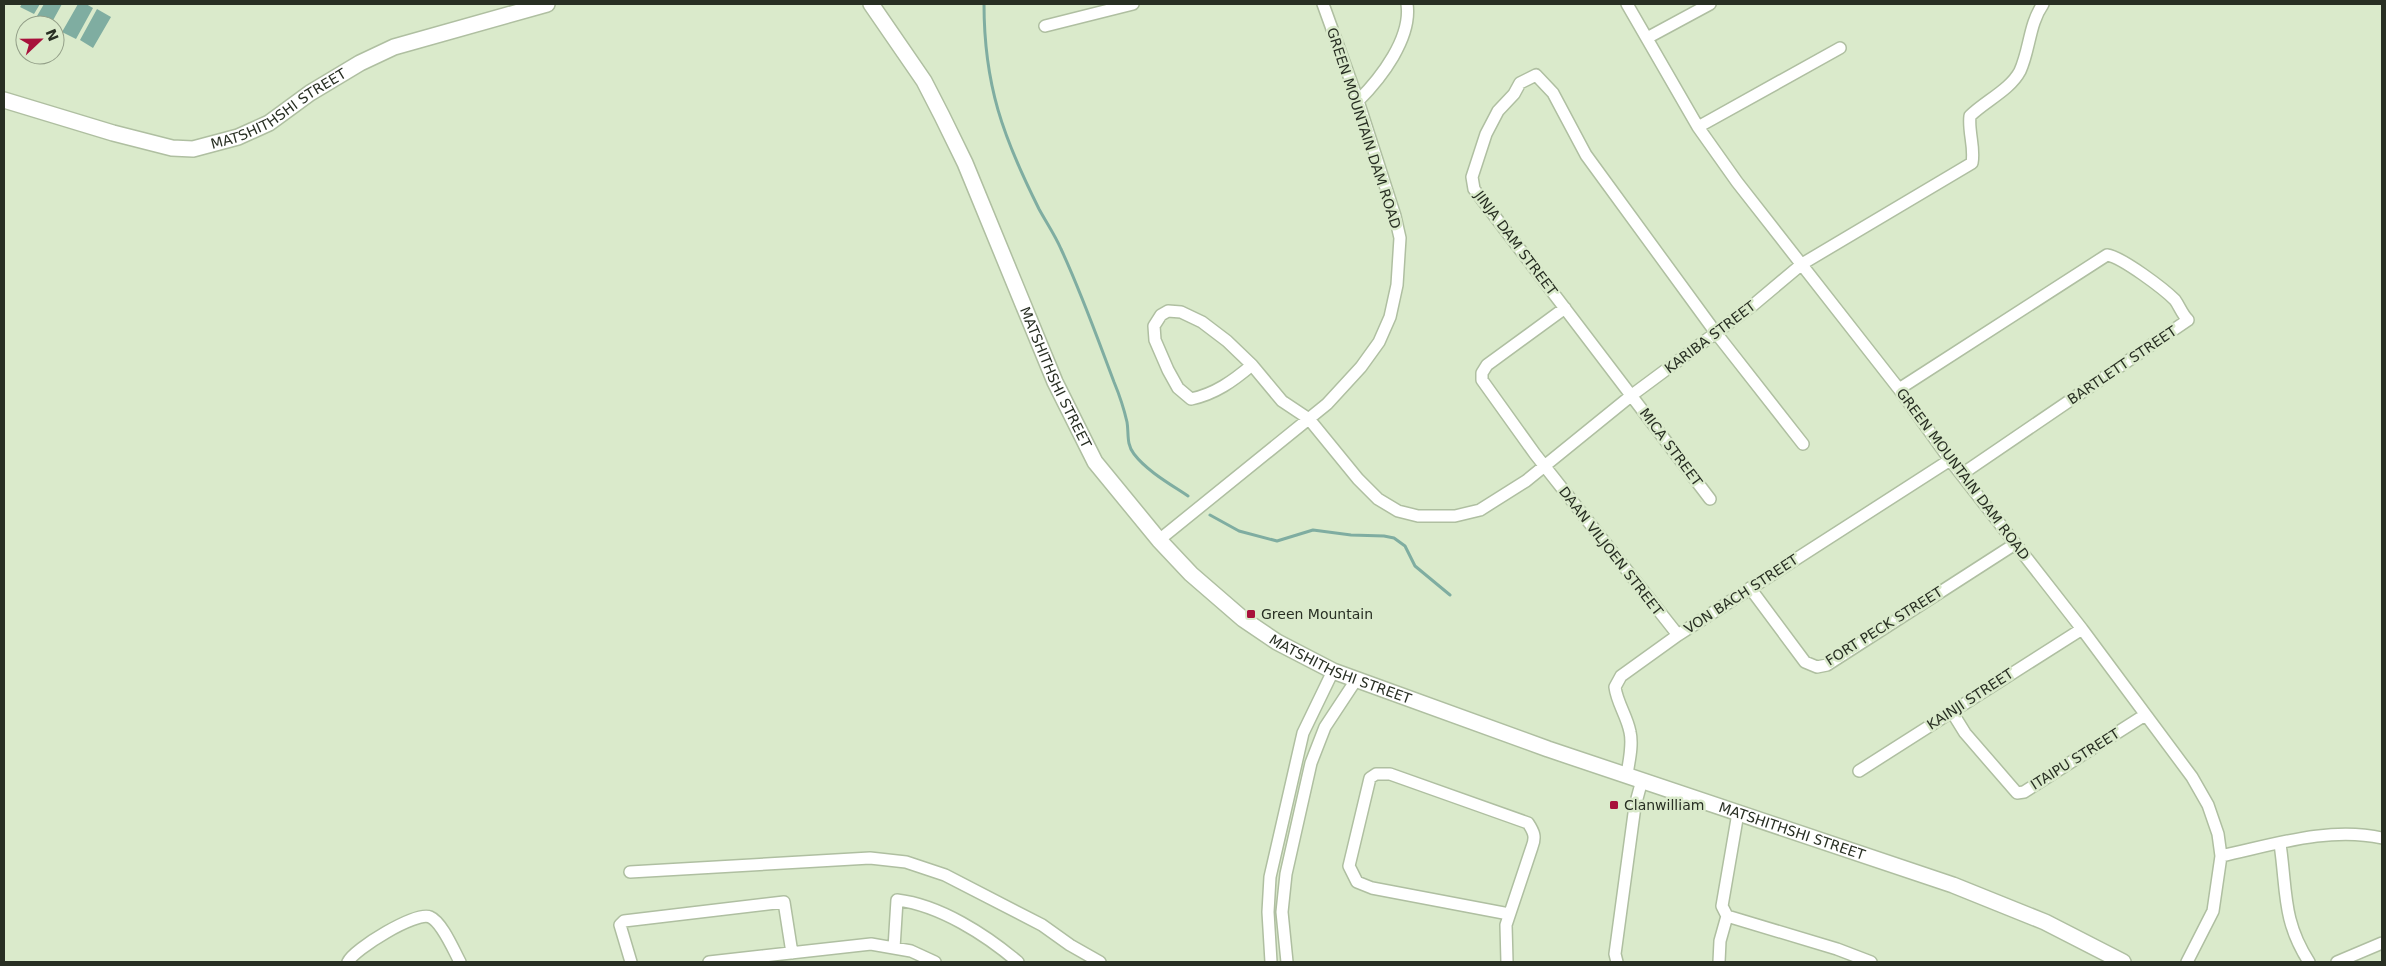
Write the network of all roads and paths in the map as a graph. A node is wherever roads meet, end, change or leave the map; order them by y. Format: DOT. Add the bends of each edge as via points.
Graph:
graph roads {
  1 [pos="546,4"];
  2 [pos="871,4"];
  3 [pos="1133,4"];
  4 [pos="1323,4"];
  5 [pos="1407,4"];
  6 [pos="1627,4"];
  7 [pos="1710,4"];
  8 [pos="2043,4"];
  9 [pos="1045,26"];
  10 [pos="1647,38"];
  11 [pos="1840,48"];
  12 [pos="4,100"];
  13 [pos="1358,101"];
  14 [pos="1698,127"];
  15 [pos="1802,264"];
  16 [pos="1564,308"];
  17 [pos="1716,333"];
  18 [pos="1252,365"];
  19 [pos="1899,389"];
  20 [pos="1632,395"];
  21 [pos="1309,419"];
  22 [pos="1803,444"];
  23 [pos="1950,460"];
  24 [pos="1545,466"];
  25 [pos="1962,474"];
  26 [pos="1710,499"];
  27 [pos="1159,540"];
  28 [pos="2015,544"];
  29 [pos="1750,588"];
  30 [pos="2082,629"];
  31 [pos="1678,636"];
  32 [pos="1333,671"];
  33 [pos="1356,680"];
  34 [pos="1952,712"];
  35 [pos="2145,715"];
  36 [pos="1859,771"];
  37 [pos="1627,774"];
  38 [pos="1642,780"];
  39 [pos="1738,813"];
  40 [pos="2382,838"];
  41 [pos="2280,844"];
  42 [pos="2221,856"];
  43 [pos="630,872"];
  44 [pos="1509,914"];
  45 [pos="1727,916"];
  46 [pos="2382,942"];
  47 [pos="894,948"];
  48 [pos="792,953"];
  49 [pos="1613,961"];
  50 [pos="348,962"];
  51 [pos="460,962"];
  52 [pos="631,962"];
  53 [pos="709,962"];
  54 [pos="935,962"];
  55 [pos="1018,962"];
  56 [pos="1100,962"];
  57 [pos="1272,962"];
  58 [pos="1287,962"];
  59 [pos="1507,962"];
  60 [pos="1719,962"];
  61 [pos="1871,962"];
  62 [pos="2123,962"];
  63 [pos="2187,962"];
  64 [pos="2309,962"];
  65 [pos="2337,962"];
  1 -- 12 [label="main road, MATSHITHSHI STREET" via="394,47 360,63 269,123 238,137 193,149 172,148 113,134"];
  2 -- 27 [label="main road, MATSHITHSHI STREET" via="924,81 942,116 1055,382 1095,462"];
  3 -- 9 [label="street"];
  4 -- 13 [label="street, GREEN MOUNTAIN DAM ROAD"];
  5 -- 13 [label="street" via="1408,20 1394,54 1378,80"];
  6 -- 10 [label="street, GREEN MOUNTAIN DAM ROAD"];
  7 -- 10 [label="street"];
  8 -- 15 [label="street, KARIBA STREET" via="2033,23 2019,73 1970,116 1972,163"];
  10 -- 14 [label="street, GREEN MOUNTAIN DAM ROAD"];
  11 -- 14 [label="street"];
  13 -- 21 [label="street, GREEN MOUNTAIN DAM ROAD" via="1400,238 1397,285 1390,317 1379,342 1348,384"];
  14 -- 15 [label="street, GREEN MOUNTAIN DAM ROAD"];
  15 -- 17 [label="street, KARIBA STREET"];
  15 -- 19 [label="street, GREEN MOUNTAIN DAM ROAD"];
  16 -- 17 [label="street, JINJA DAM STREET" via="1482,201 1474,189 1472,177 1486,134 1498,111 1520,83 1536,75 1553,93 1586,155"];
  16 -- 20 [label="street, JINJA DAM STREET"];
  16 -- 24 [label="street, DAAN VILJOEN STREET" via="1482,372 1482,380 1489,391"];
  17 -- 20 [label="street, KARIBA STREET"];
  17 -- 22 [label="street"];
  18 -- 18 [label="street, KARIBA STREET" via="1202,322 1182,312 1168,311 1154,326 1168,370 1178,388 1191,398 1219,389"];
  18 -- 21 [label="street, KARIBA STREET" via="1282,401"];
  19 -- 23 [label="street, GREEN MOUNTAIN DAM ROAD"];
  19 -- 25 [label="street, BARTLETT STREET" via="2107,255 2116,257 2157,284 2179,306 2188,320"];
  20 -- 24 [label="street, KARIBA STREET"];
  20 -- 26 [label="street, MICA STREET"];
  21 -- 24 [label="street, KARIBA STREET" via="1378,499 1398,512 1418,516 1455,516 1480,510"];
  21 -- 27 [label="street, GREEN MOUNTAIN DAM ROAD"];
  23 -- 25 [label="street, GREEN MOUNTAIN DAM ROAD"];
  23 -- 29 [label="street, VON BACH STREET"];
  24 -- 31 [label="street, DAAN VILJOEN STREET"];
  25 -- 28 [label="street, GREEN MOUNTAIN DAM ROAD"];
  27 -- 32 [label="main road, MATSHITHSHI STREET" via="1191,574 1243,619 1277,642"];
  28 -- 29 [label="street, FORT PECK STREET" via="1817,668 1805,662"];
  28 -- 30 [label="street, GREEN MOUNTAIN DAM ROAD"];
  29 -- 31 [label="street, VON BACH STREET"];
  30 -- 34 [label="street, KAINJI STREET"];
  30 -- 35 [label="street, GREEN MOUNTAIN DAM ROAD"];
  31 -- 37 [label="street, VON BACH STREET" via="1621,676 1615,687 1630,732"];
  32 -- 33 [label="main road, MATSHITHSHI STREET"];
  32 -- 57 [label="street" via="1303,733 1270,877 1268,912"];
  33 -- 37 [label="main road, MATSHITHSHI STREET"];
  33 -- 58 [label="street" via="1324,726 1311,763 1286,874 1282,912"];
  34 -- 35 [label="street, ITAIPU STREET" via="1965,733 2017,793 2024,792"];
  34 -- 36 [label="street, KAINJI STREET"];
  35 -- 42 [label="street, GREEN MOUNTAIN DAM ROAD" via="2192,776 2208,805 2218,834"];
  37 -- 38 [label="main road, MATSHITHSHI STREET"];
  38 -- 39 [label="main road, MATSHITHSHI STREET"];
  38 -- 49 [label="street" via="1635,806"];
  39 -- 45 [label="street" via="1722,906"];
  39 -- 62 [label="main road, MATSHITHSHI STREET" via="1953,886 2045,922"];
  40 -- 41 [label="street" via="2364,834 2323,835"];
  41 -- 42 [label="street"];
  41 -- 64 [label="street" via="2287,914"];
  42 -- 63 [label="street, GREEN MOUNTAIN DAM ROAD" via="2213,911"];
  43 -- 56 [label="street" via="870,858 906,862 945,876 1042,925"];
  44 -- 44 [label="street" via="1535,839 1528,823 1390,774 1376,774 1370,778 1349,866 1357,882 1372,888"];
  44 -- 59 [label="street" via="1506,925"];
  45 -- 60 [label="street" via="1720,940"];
  45 -- 61 [label="street"];
  46 -- 65 [label="street"];
  47 -- 48 [label="street" via="871,944"];
  47 -- 54 [label="street" via="911,951"];
  47 -- 55 [label="street" via="898,900 912,901 964,924"];
  48 -- 52 [label="street" via="784,902 624,921 620,932"];
  48 -- 53 [label="street"];
  50 -- 51 [label="street" via="357,950 412,919 424,916 436,921"];
}
